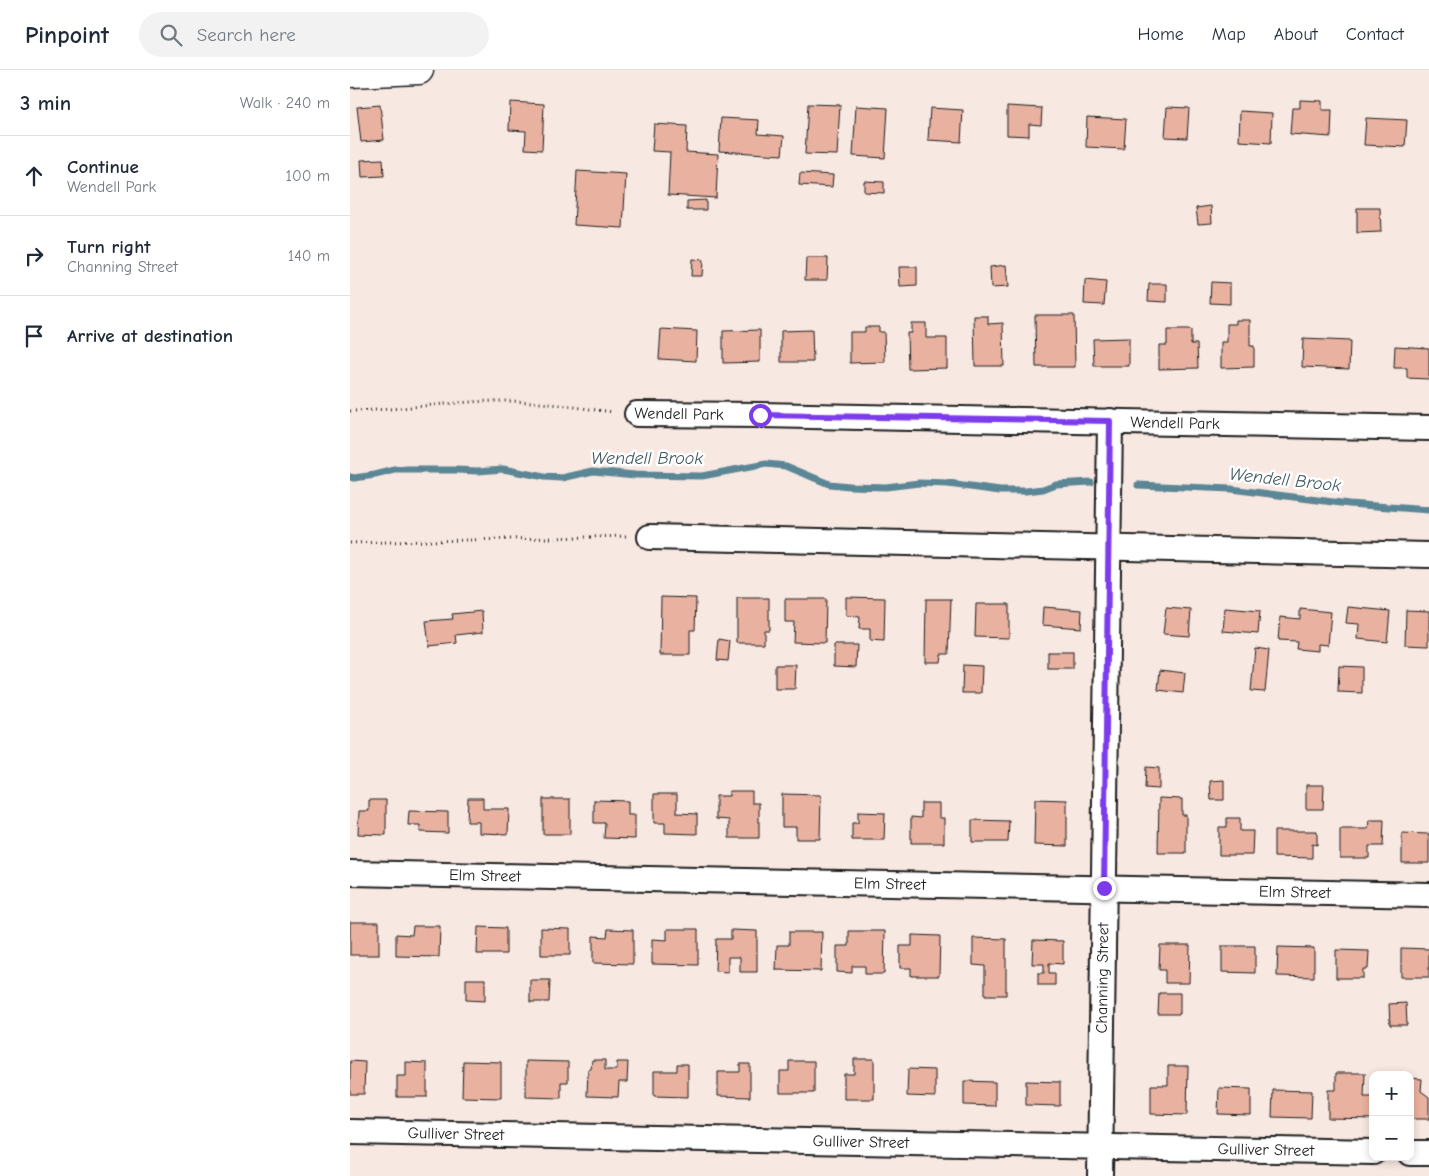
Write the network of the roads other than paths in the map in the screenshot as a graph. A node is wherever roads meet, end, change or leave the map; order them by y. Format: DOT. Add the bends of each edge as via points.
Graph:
graph roads {
  1 [pos="419,70"];
  2 [pos="350,73"];
  3 [pos="637,414"];
  4 [pos="1110,421"];
  5 [pos="1429,428"];
  6 [pos="650,537"];
  7 [pos="1108,548"];
  8 [pos="1429,555"];
  9 [pos="350,873"];
  10 [pos="1104,888"];
  11 [pos="1429,895"];
  12 [pos="350,1132"];
  13 [pos="1100,1148"];
  14 [pos="1369,1152"];
  15 [pos="1414,1153"];
  16 [pos="1429,1153"];
  17 [pos="1100,1176"];
  1 -- 2 [label="street"];
  3 -- 4 [label="street, Wendell Park"];
  4 -- 5 [label="street, Wendell Park"];
  4 -- 7 [label="street, Channing Street"];
  6 -- 7 [label="street"];
  7 -- 8 [label="street"];
  7 -- 10 [label="street, Channing Street"];
  9 -- 10 [label="street, Elm Street"];
  10 -- 11 [label="street, Elm Street"];
  10 -- 13 [label="street, Channing Street"];
  12 -- 13 [label="street, Gulliver Street"];
  13 -- 14 [label="street, Gulliver Street"];
  13 -- 17 [label="street, Channing Street"];
  15 -- 16 [label="street"];
}
